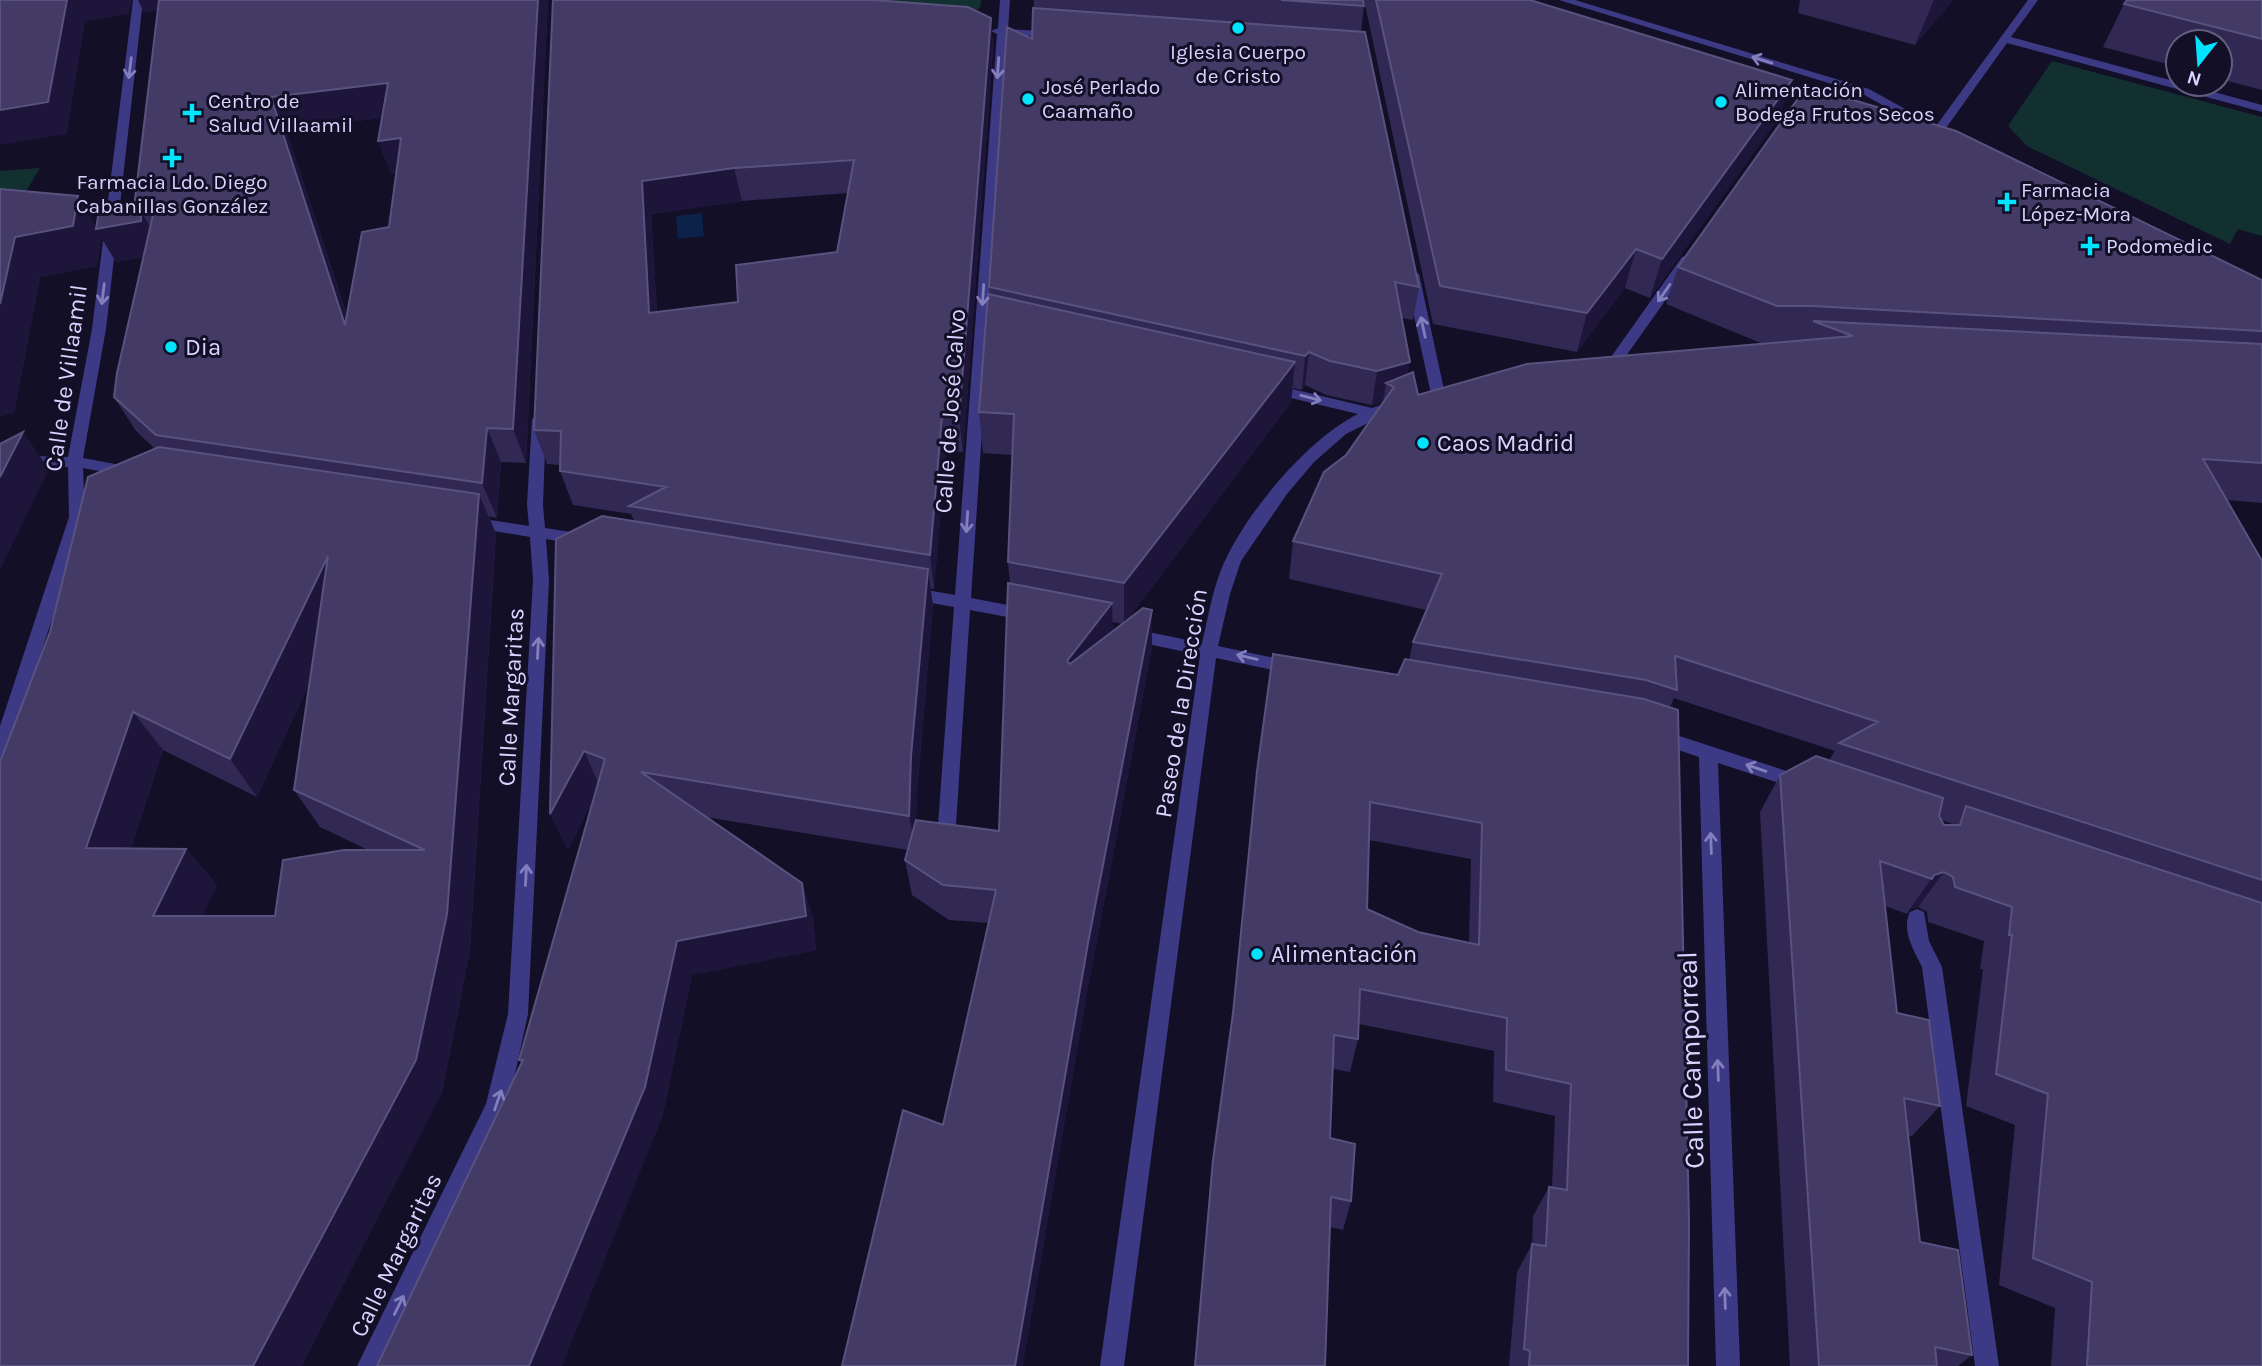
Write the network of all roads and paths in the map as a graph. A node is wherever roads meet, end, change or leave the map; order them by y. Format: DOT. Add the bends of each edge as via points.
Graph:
graph roads {
  1 [pos="138,0"];
  2 [pos="1005,0"];
  3 [pos="1564,0"];
  4 [pos="2034,0"];
  5 [pos="995,31"];
  6 [pos="1068,36"];
  7 [pos="2005,39"];
  8 [pos="1751,81"];
  9 [pos="1838,108"];
  10 [pos="2262,108"];
  11 [pos="1898,123"];
  12 [pos="1944,135"];
  13 [pos="1692,252"];
  14 [pos="1410,264"];
  15 [pos="981,325"];
  16 [pos="1001,329"];
  17 [pos="1644,358"];
  18 [pos="1251,385"];
  19 [pos="540,396"];
  20 [pos="1372,413"];
  21 [pos="0,460"];
  22 [pos="75,462"];
  23 [pos="27,463"];
  24 [pos="0,475"];
  25 [pos="155,475"];
  26 [pos="459,520"];
  27 [pos="539,532"];
  28 [pos="606,543"];
  29 [pos="888,589"];
  30 [pos="962,602"];
  31 [pos="1043,617"];
  32 [pos="1111,630"];
  33 [pos="1209,649"];
  34 [pos="1307,671"];
  35 [pos="1644,731"];
  36 [pos="0,752"];
  37 [pos="1708,752"];
  38 [pos="1813,788"];
  39 [pos="947,825"];
  40 [pos="1917,918"];
  41 [pos="369,1366"];
  42 [pos="1112,1366"];
  43 [pos="1728,1366"];
  44 [pos="1987,1366"];
  1 -- 22 [label="street, Calle de Villaamil, one-way" via="99,329"];
  2 -- 5 [label="street, Calle de José Calvo"];
  12 -- 3 [label="street, one-way" via="1865,90"];
  4 -- 7 [label="street"];
  5 -- 6 [label="street"];
  5 -- 15 [label="street, Calle de José Calvo, one-way"];
  7 -- 10 [label="street"];
  7 -- 12 [label="street"];
  8 -- 9 [label="street" via="1799,102"];
  11 -- 12 [label="street"];
  13 -- 17 [label="street, one-way" via="1610,361"];
  20 -- 14 [label="street, Paseo de la Dirección, one-way" via="1445,392"];
  15 -- 16 [label="street"];
  15 -- 30 [label="street, Calle de José Calvo, one-way"];
  18 -- 20 [label="street, one-way"];
  19 -- 27 [label="street, Calle Margaritas" via="535,505"];
  20 -- 33 [label="street, Paseo de la Dirección" via="1311,454 1248,534 1222,590"];
  21 -- 23 [label="street"];
  22 -- 23 [label="street"];
  22 -- 25 [label="street"];
  22 -- 36 [label="street, Calle de Villaamil" via="76,517"];
  23 -- 24 [label="street"];
  26 -- 27 [label="street"];
  27 -- 28 [label="street"];
  41 -- 27 [label="street, Calle Margaritas, one-way" via="496,1106 506,1075 520,989 541,580"];
  29 -- 30 [label="street"];
  30 -- 31 [label="street"];
  30 -- 39 [label="street, Calle de José Calvo"];
  32 -- 33 [label="street"];
  34 -- 33 [label="street, one-way"];
  33 -- 42 [label="street, Paseo de la Dirección"];
  35 -- 37 [label="street"];
  38 -- 37 [label="street, one-way"];
  43 -- 37 [label="street, Calle Camporreal, one-way"];
  40 -- 44 [label="street" via="1919,941 1931,967"];
}
